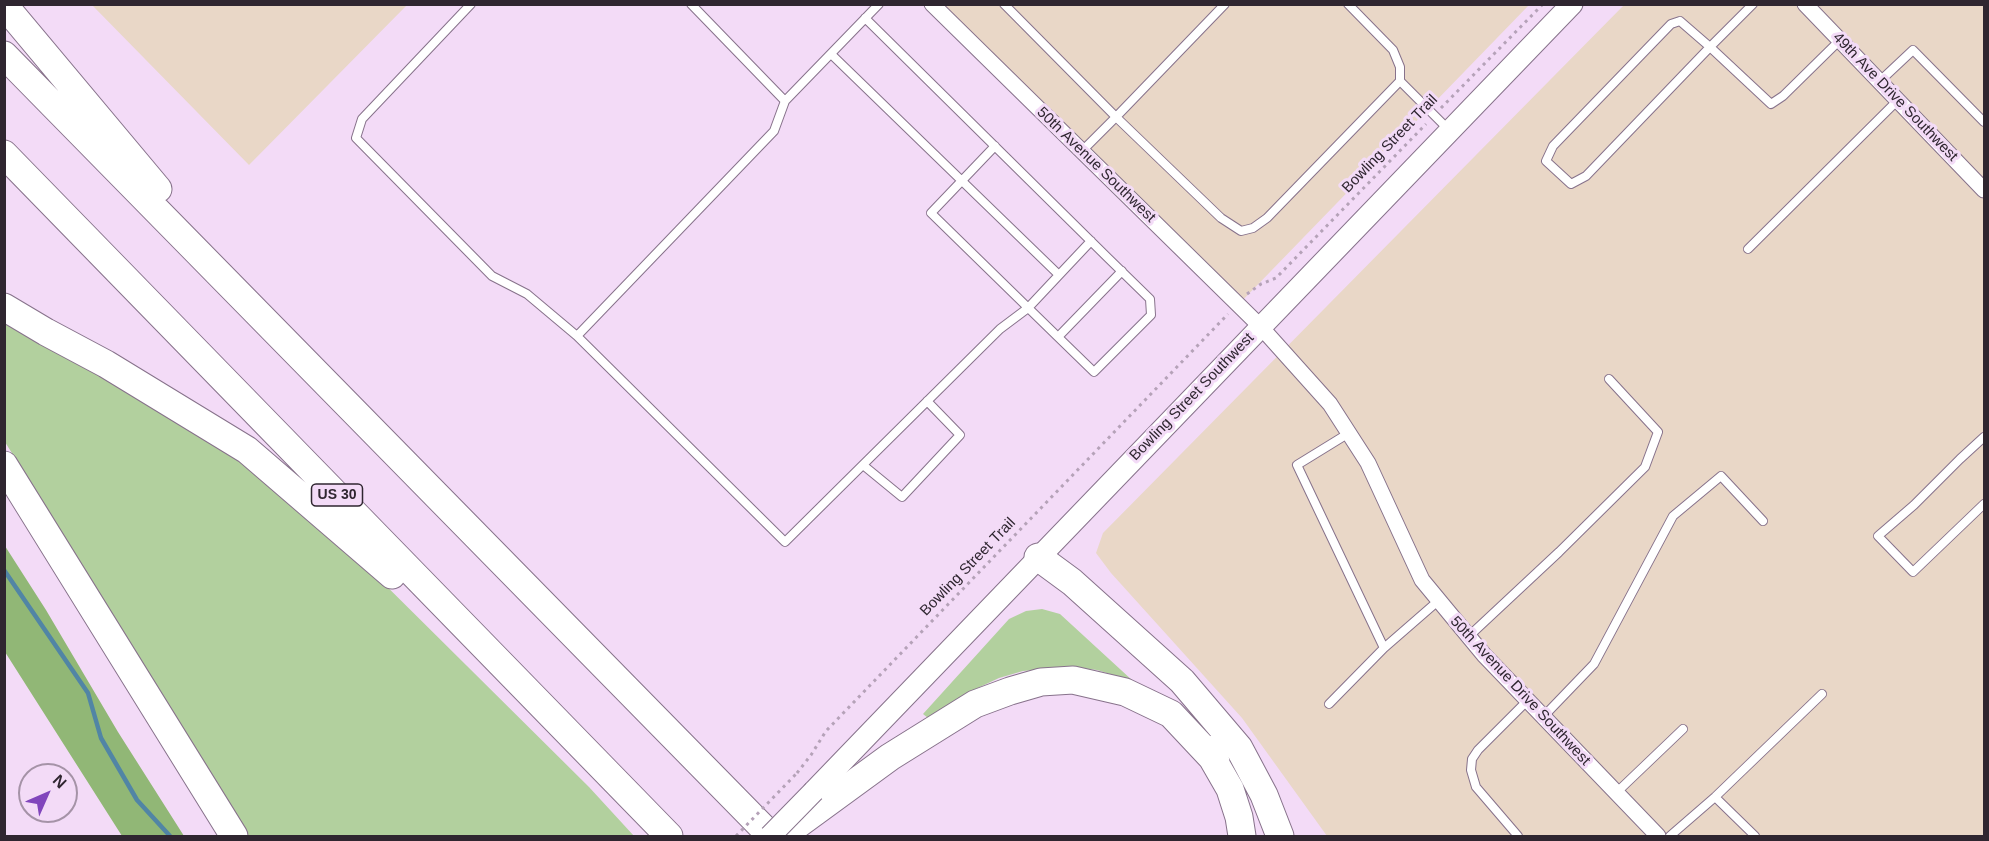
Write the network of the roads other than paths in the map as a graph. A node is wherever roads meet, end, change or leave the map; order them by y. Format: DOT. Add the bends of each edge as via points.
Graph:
graph roads {
  1 [pos="471,4"];
  2 [pos="690,4"];
  3 [pos="879,4"];
  4 [pos="932,4"];
  5 [pos="1004,4"];
  6 [pos="1225,4"];
  7 [pos="1348,4"];
  8 [pos="1572,4"];
  9 [pos="1753,4"];
  10 [pos="1805,4"];
  11 [pos="4,5"];
  12 [pos="865,18"];
  13 [pos="1840,40"];
  14 [pos="1710,47"];
  15 [pos="831,54"];
  16 [pos="4,55"];
  17 [pos="1400,81"];
  18 [pos="1880,81"];
  19 [pos="1898,100"];
  20 [pos="785,101"];
  21 [pos="1116,117"];
  22 [pos="1984,122"];
  23 [pos="1442,123"];
  24 [pos="995,146"];
  25 [pos="1081,151"];
  26 [pos="4,154"];
  27 [pos="961,181"];
  28 [pos="1984,190"];
  29 [pos="1091,241"];
  30 [pos="1748,249"];
  31 [pos="1122,272"];
  32 [pos="1059,275"];
  33 [pos="4,307"];
  34 [pos="1028,308"];
  35 [pos="263,318"];
  36 [pos="1260,326"];
  37 [pos="577,336"];
  38 [pos="1058,337"];
  39 [pos="1609,379"];
  40 [pos="927,401"];
  41 [pos="1349,433"];
  42 [pos="1984,437"];
  43 [pos="4,465"];
  44 [pos="863,465"];
  45 [pos="1984,504"];
  46 [pos="1763,521"];
  47 [pos="1038,557"];
  48 [pos="1438,600"];
  49 [pos="1468,637"];
  50 [pos="1384,648"];
  51 [pos="521,685"];
  52 [pos="1822,694"];
  53 [pos="1527,701"];
  54 [pos="1329,704"];
  55 [pos="1543,717"];
  56 [pos="1683,729"];
  57 [pos="1216,762"];
  58 [pos="601,766"];
  59 [pos="1616,793"];
  60 [pos="821,797"];
  61 [pos="1715,797"];
  62 [pos="234,837"];
  63 [pos="660,837"];
  64 [pos="669,837"];
  65 [pos="771,837"];
  66 [pos="782,837"];
  67 [pos="1242,837"];
  68 [pos="1280,837"];
  69 [pos="1518,837"];
  70 [pos="1658,837"];
  71 [pos="1670,837"];
  72 [pos="1755,837"];
  1 -- 37 [label="lane" via="362,119 356,138 492,276 527,294"];
  2 -- 20 [label="lane"];
  3 -- 12 [label="lane"];
  4 -- 25 [label="street, 50th Avenue Southwest"];
  5 -- 21 [label="lane"];
  6 -- 21 [label="lane"];
  7 -- 17 [label="lane" via="1393,50 1400,67"];
  8 -- 23 [label="main road, Bowling Street Southwest"];
  9 -- 14 [label="lane"];
  10 -- 13 [label="street, 49th Ave Drive Southwest"];
  11 -- 35 [label="highway"];
  12 -- 15 [label="lane"];
  12 -- 24 [label="lane"];
  13 -- 14 [label="lane" via="1771,104"];
  13 -- 18 [label="street, 49th Ave Drive Southwest"];
  14 -- 14 [label="lane" via="1680,21 1671,24 1553,146 1546,161 1571,184 1586,176"];
  15 -- 20 [label="lane"];
  15 -- 27 [label="lane"];
  16 -- 35 [label="highway"];
  17 -- 21 [label="lane" via="1267,218 1241,231 1221,218"];
  17 -- 23 [label="lane"];
  18 -- 19 [label="street, 49th Ave Drive Southwest"];
  18 -- 22 [label="lane" via="1913,50"];
  19 -- 28 [label="street, 49th Ave Drive Southwest"];
  19 -- 30 [label="lane"];
  20 -- 37 [label="lane" via="774,131"];
  21 -- 25 [label="lane"];
  23 -- 36 [label="main road, Bowling Street Southwest"];
  24 -- 27 [label="lane"];
  24 -- 29 [label="lane"];
  25 -- 36 [label="street, 50th Avenue Southwest"];
  26 -- 51 [label="highway, US 30"];
  27 -- 32 [label="lane"];
  27 -- 34 [label="lane" via="931,213"];
  29 -- 31 [label="lane"];
  29 -- 32 [label="lane"];
  31 -- 38 [label="lane"];
  31 -- 38 [label="lane" via="1150,299 1151,315 1094,372"];
  32 -- 34 [label="lane"];
  33 -- 51 [label="highway" via="247,450"];
  34 -- 38 [label="lane"];
  34 -- 40 [label="lane" via="1000,329"];
  35 -- 65 [label="highway"];
  36 -- 41 [label="street, 50th Avenue Drive Southwest" via="1330,404"];
  36 -- 47 [label="main road, Bowling Street Southwest"];
  37 -- 44 [label="lane" via="785,542"];
  39 -- 49 [label="lane" via="1658,432 1644,467"];
  40 -- 44 [label="lane"];
  40 -- 44 [label="lane" via="960,435 902,497"];
  41 -- 48 [label="street, 50th Avenue Drive Southwest" via="1368,463 1422,580"];
  41 -- 50 [label="lane" via="1296,465"];
  42 -- 45 [label="lane" via="1878,536 1913,572"];
  43 -- 62 [label="highway"];
  46 -- 55 [label="lane" via="1720,476 1673,516 1594,664"];
  47 -- 57 [label="highway" via="1062,590 1139,664 1189,720"];
  47 -- 60 [label="main road, Bowling Street Southwest"];
  47 -- 68 [label="highway" via="1072,582 1189,690 1239,748 1264,795"];
  48 -- 49 [label="street, 50th Avenue Drive Southwest"];
  48 -- 50 [label="lane"];
  49 -- 53 [label="street, 50th Avenue Drive Southwest"];
  50 -- 54 [label="lane"];
  51 -- 58 [label="highway, US 30"];
  52 -- 61 [label="lane"];
  53 -- 55 [label="street, 50th Avenue Drive Southwest"];
  53 -- 69 [label="lane" via="1478,750 1471,771 1476,787"];
  55 -- 59 [label="street, 50th Avenue Drive Southwest"];
  56 -- 59 [label="lane"];
  57 -- 60 [label="highway" via="1171,714 1125,692 1073,680 1041,682 975,704"];
  57 -- 67 [label="highway" via="1230,789"];
  58 -- 63 [label="highway"];
  58 -- 64 [label="highway, US 30"];
  59 -- 70 [label="street, 50th Avenue Drive Southwest"];
  60 -- 65 [label="main road, Bowling Street Southwest, bridge"];
  60 -- 66 [label="highway"];
  61 -- 71 [label="lane"];
  61 -- 72 [label="lane"];
}
